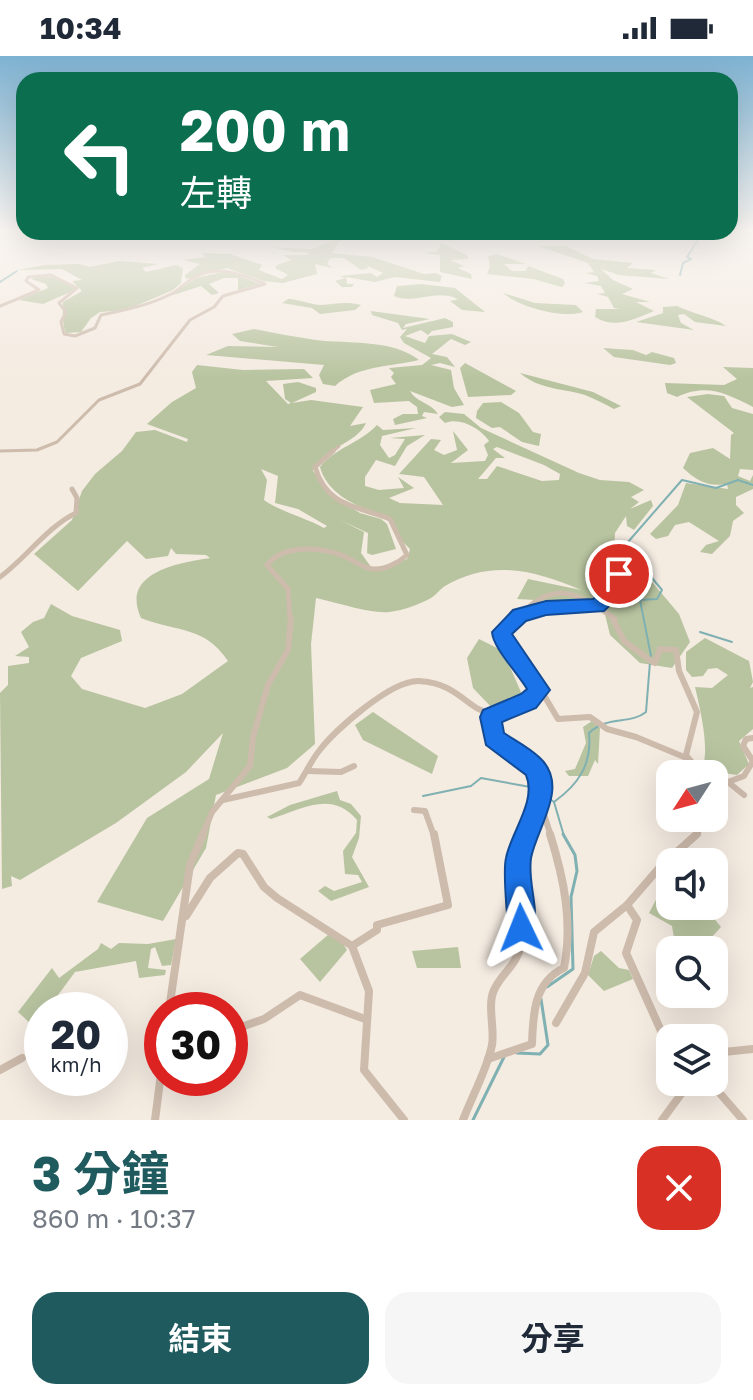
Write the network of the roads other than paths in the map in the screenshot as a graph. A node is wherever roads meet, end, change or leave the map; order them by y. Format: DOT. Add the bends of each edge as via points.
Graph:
graph roads {
  1 [pos="28,279"];
  2 [pos="61,279"];
  3 [pos="197,279"];
  4 [pos="252,279"];
  5 [pos="0,306"];
  6 [pos="339,446"];
  7 [pos="0,451"];
  8 [pos="72,489"];
  9 [pos="619,574"];
  10 [pos="0,577"];
  11 [pos="597,606"];
  12 [pos="520,615"];
  13 [pos="540,690"];
  14 [pos="491,717"];
  15 [pos="753,738"];
  16 [pos="689,759"];
  17 [pos="354,766"];
  18 [pos="308,771"];
  19 [pos="728,782"];
  20 [pos="232,791"];
  21 [pos="744,795"];
  22 [pos="236,799"];
  23 [pos="539,799"];
  24 [pos="223,800"];
  25 [pos="414,810"];
  26 [pos="698,832"];
  27 [pos="627,905"];
  28 [pos="183,921"];
  29 [pos="352,946"];
  30 [pos="171,992"];
  31 [pos="365,1019"];
  32 [pos="556,1023"];
  33 [pos="658,1024"];
  34 [pos="248,1025"];
  35 [pos="753,1049"];
  36 [pos="728,1052"];
  37 [pos="22,1058"];
  38 [pos="487,1060"];
  39 [pos="0,1070"];
  40 [pos="158,1096"];
  41 [pos="680,1096"];
  42 [pos="722,1096"];
  43 [pos="155,1120"];
  44 [pos="404,1120"];
  45 [pos="463,1120"];
  46 [pos="662,1120"];
  47 [pos="743,1120"];
  1 -- 5 [label="street" via="39,290"];
  2 -- 3 [label="street" via="78,288 59,303 66,312 61,322 64,334 75,336 95,328 99,316 139,307"];
  4 -- 7 [label="street" via="265,284 224,295 190,320 140,384 99,400 57,442 37,450"];
  6 -- 20 [label="street" via="315,467 325,488 360,511 390,519 407,553 374,569 336,554 283,551 271,556 267,565 288,589 288,650 268,685 250,766"];
  8 -- 10 [label="street" via="76,513 61,520"];
  9 -- 11 [label="street" via="620,587"];
  11 -- 12 [label="street"];
  11 -- 12 [label="street" via="575,593 556,591"];
  11 -- 16 [label="street" via="615,619 623,640 643,658 655,663 660,649 676,650 697,712"];
  12 -- 13 [label="street" via="502,632 502,642 518,655"];
  13 -- 14 [label="street"];
  13 -- 16 [label="street" via="545,708 560,720 590,717 607,729"];
  14 -- 18 [label="street" via="437,686 416,681 399,686 321,748"];
  14 -- 23 [label="street" via="494,738 538,772"];
  15 -- 19 [label="street" via="743,746 753,761 750,770"];
  17 -- 18 [label="street" via="341,772"];
  18 -- 22 [label="street" via="299,783"];
  19 -- 21 [label="street"];
  20 -- 22 [label="street"];
  20 -- 24 [label="street"];
  22 -- 24 [label="street"];
  23 -- 38 [label="street" via="519,857 521,946 515,964 493,991"];
  23 -- 38 [label="street" via="566,894 568,953 564,968 546,978 533,1010 532,1044"];
  24 -- 28 [label="street" via="212,812 190,865"];
  25 -- 29 [label="street" via="425,811 431,819 448,905 436,913 377,925"];
  26 -- 27 [label="street"];
  27 -- 32 [label="street" via="594,932 585,973"];
  27 -- 33 [label="street" via="637,920 626,953"];
  28 -- 29 [label="street" via="210,878 238,853 277,898"];
  28 -- 30 [label="street"];
  29 -- 31 [label="street" via="369,991"];
  31 -- 34 [label="street" via="300,995"];
  31 -- 44 [label="street" via="364,1070"];
  35 -- 36 [label="street"];
  37 -- 39 [label="street"];
  38 -- 45 [label="street"];
  40 -- 43 [label="street"];
  41 -- 46 [label="street"];
  42 -- 47 [label="street"];
}
